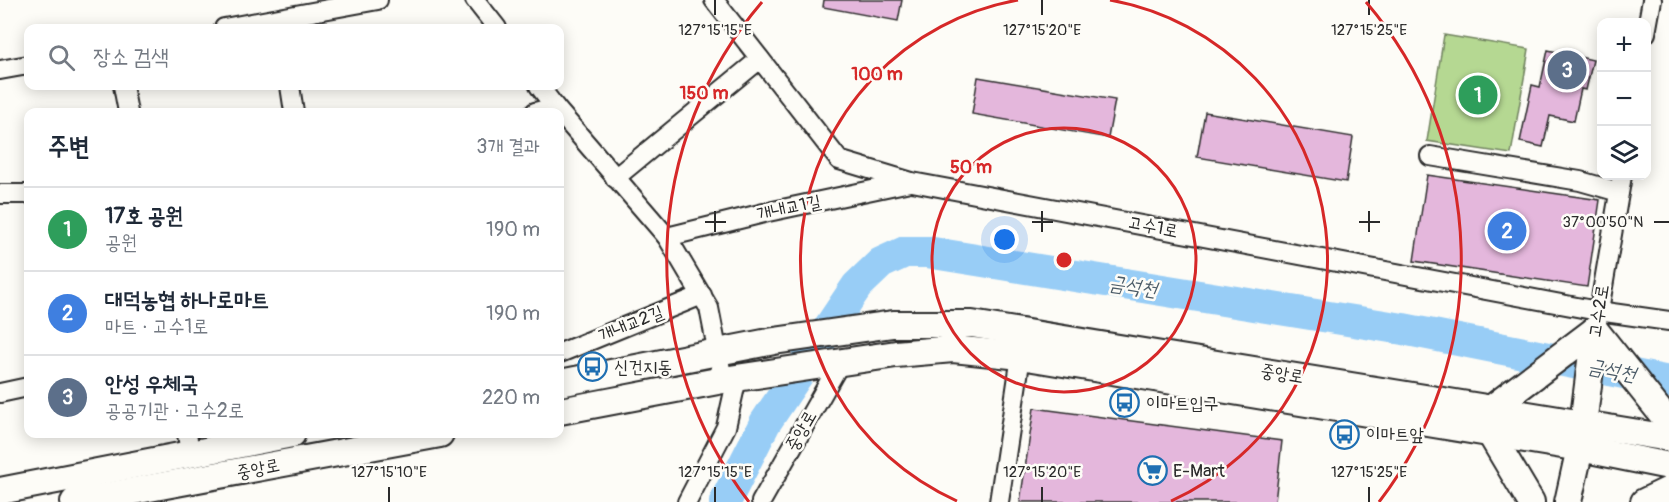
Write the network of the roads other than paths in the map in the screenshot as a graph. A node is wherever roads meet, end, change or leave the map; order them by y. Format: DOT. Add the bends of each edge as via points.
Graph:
graph roads {
  1 [pos="378,0"];
  2 [pos="475,0"];
  3 [pos="714,0"];
  4 [pos="1652,0"];
  5 [pos="1649,18"];
  6 [pos="279,23"];
  7 [pos="494,24"];
  8 [pos="760,59"];
  9 [pos="24,66"];
  10 [pos="0,70"];
  11 [pos="124,90"];
  12 [pos="291,90"];
  13 [pos="542,90"];
  14 [pos="555,107"];
  15 [pos="127,108"];
  16 [pos="293,108"];
  17 [pos="551,108"];
  18 [pos="564,118"];
  19 [pos="1430,156"];
  20 [pos="615,178"];
  21 [pos="912,182"];
  22 [pos="1621,184"];
  23 [pos="0,194"];
  24 [pos="24,194"];
  25 [pos="666,237"];
  26 [pos="702,295"];
  27 [pos="1597,320"];
  28 [pos="1669,321"];
  29 [pos="564,351"];
  30 [pos="718,353"];
  31 [pos="1021,356"];
  32 [pos="840,363"];
  33 [pos="730,379"];
  34 [pos="564,382"];
  35 [pos="24,388"];
  36 [pos="0,393"];
  37 [pos="1492,408"];
  38 [pos="564,410"];
  39 [pos="1584,412"];
  40 [pos="1668,427"];
  41 [pos="1490,434"];
  42 [pos="246,438"];
  43 [pos="393,438"];
  44 [pos="358,441"];
  45 [pos="188,443"];
  46 [pos="1580,448"];
  47 [pos="1669,466"];
  48 [pos="1669,490"];
  49 [pos="0,491"];
  50 [pos="74,502"];
  51 [pos="687,502"];
  52 [pos="760,502"];
  53 [pos="999,502"];
  54 [pos="1531,502"];
  55 [pos="1568,502"];
  56 [pos="1644,502"];
  1 -- 6 [label="street"];
  2 -- 7 [label="street"];
  3 -- 8 [label="street, 고수1로"];
  4 -- 5 [label="street"];
  8 -- 20 [label="street"];
  8 -- 21 [label="street, 고수1로" via="840,160"];
  9 -- 10 [label="street"];
  11 -- 15 [label="street"];
  12 -- 16 [label="street"];
  13 -- 14 [label="street"];
  14 -- 17 [label="street"];
  18 -- 20 [label="street"];
  19 -- 22 [label="street"];
  20 -- 25 [label="street"];
  21 -- 25 [label="street, 개내교1길"];
  21 -- 27 [label="street, 고수1로"];
  22 -- 27 [label="street, 고수2로"];
  23 -- 24 [label="street"];
  25 -- 26 [label="street"];
  26 -- 29 [label="street, 개내교2길"];
  26 -- 30 [label="street" via="709,308"];
  27 -- 28 [label="street, 고수1로"];
  27 -- 37 [label="main road"];
  27 -- 39 [label="main road, 고수2로"];
  27 -- 40 [label="main road"];
  30 -- 33 [label="street"];
  30 -- 34 [label="main road"];
  30 -- 37 [label="main road, 중앙로" via="893,324 972,324"];
  31 -- 32 [label="main road, 중앙로" via="953,349"];
  31 -- 41 [label="main road, 중앙로"];
  31 -- 53 [label="street"];
  32 -- 33 [label="main road"];
  32 -- 52 [label="street, 중앙로"];
  33 -- 38 [label="main road"];
  33 -- 51 [label="street" via="726,427"];
  35 -- 36 [label="street"];
  37 -- 39 [label="main road, 중앙로"];
  39 -- 40 [label="main road, 중앙로"];
  39 -- 46 [label="main road, 고수2로"];
  41 -- 46 [label="main road, 중앙로"];
  41 -- 54 [label="main road"];
  42 -- 45 [label="main road, 중앙로"];
  43 -- 44 [label="main road, 중앙로"];
  44 -- 50 [label="main road, 중앙로"];
  45 -- 49 [label="main road, 중앙로"];
  46 -- 47 [label="main road, 중앙로"];
  46 -- 55 [label="main road, 고수2로"];
  48 -- 56 [label="main road"];
}
